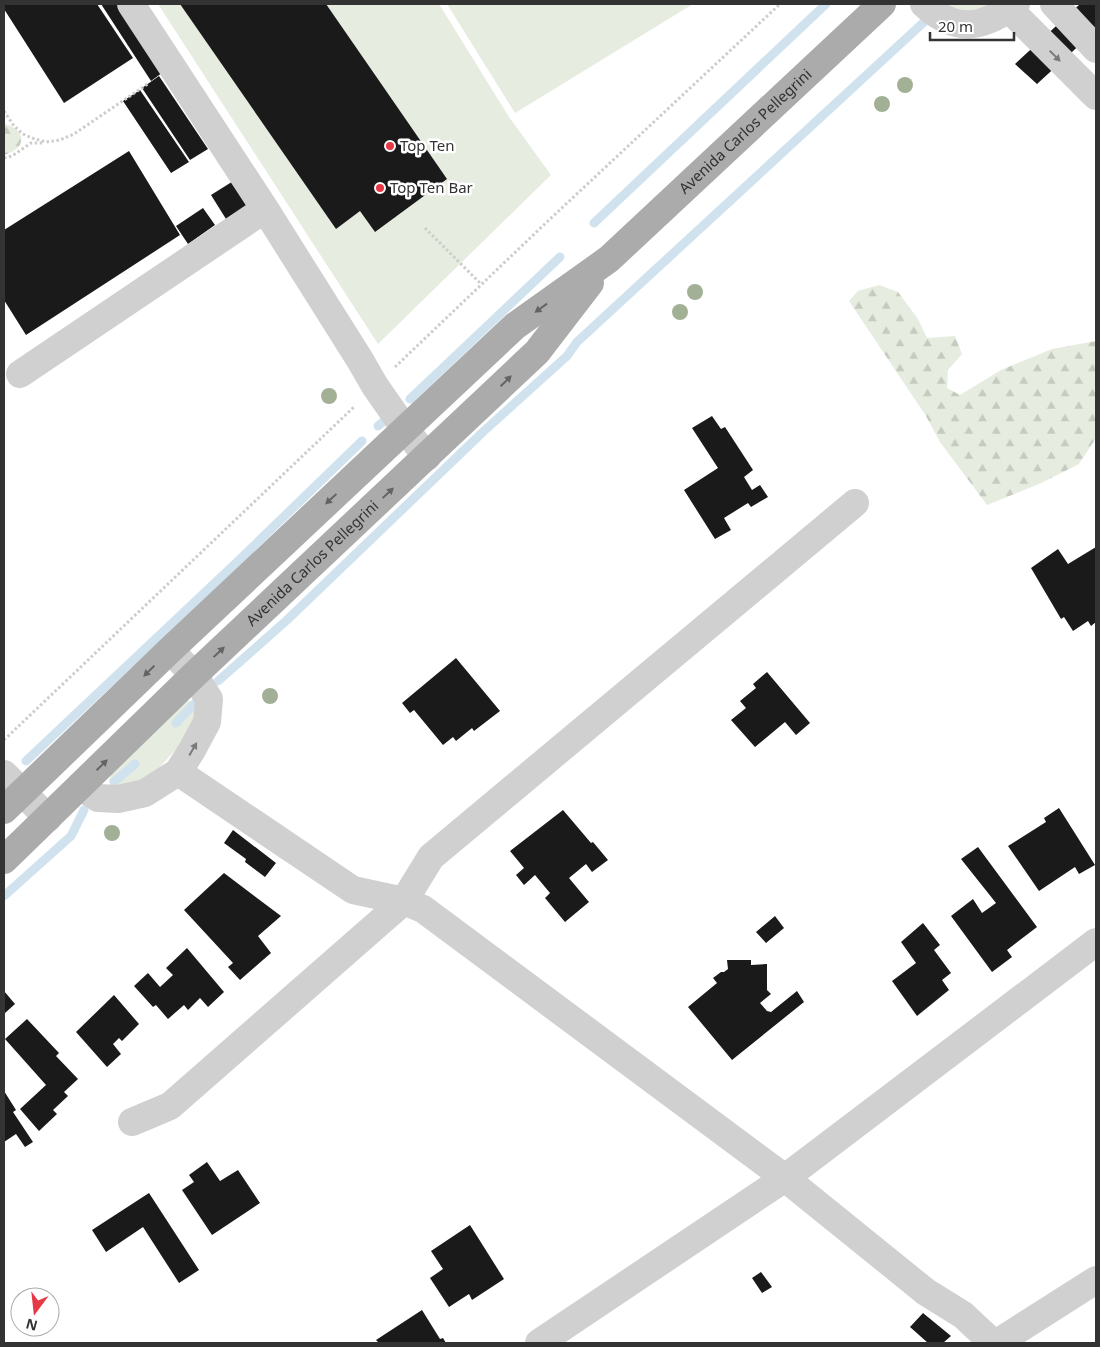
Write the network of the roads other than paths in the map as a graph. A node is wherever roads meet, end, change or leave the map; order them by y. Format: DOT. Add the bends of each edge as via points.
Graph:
graph roads {
  1 [pos="131,4"];
  2 [pos="882,4"];
  3 [pos="924,4"];
  4 [pos="1054,4"];
  5 [pos="1012,6"];
  6 [pos="1096,49"];
  7 [pos="1096,96"];
  8 [pos="265,209"];
  9 [pos="609,258"];
  10 [pos="20,374"];
  11 [pos="405,430"];
  12 [pos="427,457"];
  13 [pos="855,503"];
  14 [pos="170,650"];
  15 [pos="194,676"];
  16 [pos="178,772"];
  17 [pos="80,786"];
  18 [pos="10,792"];
  19 [pos="48,818"];
  20 [pos="4,860"];
  21 [pos="404,901"];
  22 [pos="1096,942"];
  23 [pos="132,1122"];
  24 [pos="785,1178"];
  25 [pos="1096,1280"];
  26 [pos="539,1343"];
  27 [pos="993,1343"];
  28 [pos="997,1343"];
  1 -- 8 [label="street"];
  2 -- 9 [label="main road, Avenida Carlos Pellegrini"];
  3 -- 5 [label="street" via="952,23 969,24 988,21"];
  4 -- 6 [label="street"];
  5 -- 7 [label="street, one-way"];
  8 -- 10 [label="street"];
  8 -- 11 [label="street"];
  9 -- 11 [label="main road, Avenida Carlos Pellegrini, one-way" via="515,326"];
  12 -- 9 [label="main road, Avenida Carlos Pellegrini, one-way" via="537,352"];
  11 -- 12 [label="street"];
  11 -- 14 [label="main road, Avenida Carlos Pellegrini, one-way"];
  15 -- 12 [label="main road, Avenida Carlos Pellegrini, one-way"];
  13 -- 21 [label="street" via="431,857"];
  14 -- 15 [label="street"];
  14 -- 18 [label="main road, Avenida Carlos Pellegrini, one-way"];
  16 -- 15 [label="street, one-way" via="207,722 209,698"];
  17 -- 15 [label="main road, Avenida Carlos Pellegrini, one-way"];
  16 -- 17 [label="street" via="145,792 118,799 98,798"];
  16 -- 21 [label="street" via="352,890"];
  17 -- 19 [label="main road, Avenida Carlos Pellegrini"];
  18 -- 19 [label="street"];
  19 -- 20 [label="main road, Avenida Carlos Pellegrini"];
  21 -- 23 [label="street" via="170,1106"];
  21 -- 24 [label="street" via="423,909"];
  22 -- 24 [label="street"];
  24 -- 26 [label="street"];
  24 -- 27 [label="street" via="926,1292 963,1315"];
  25 -- 28 [label="street"];
}
